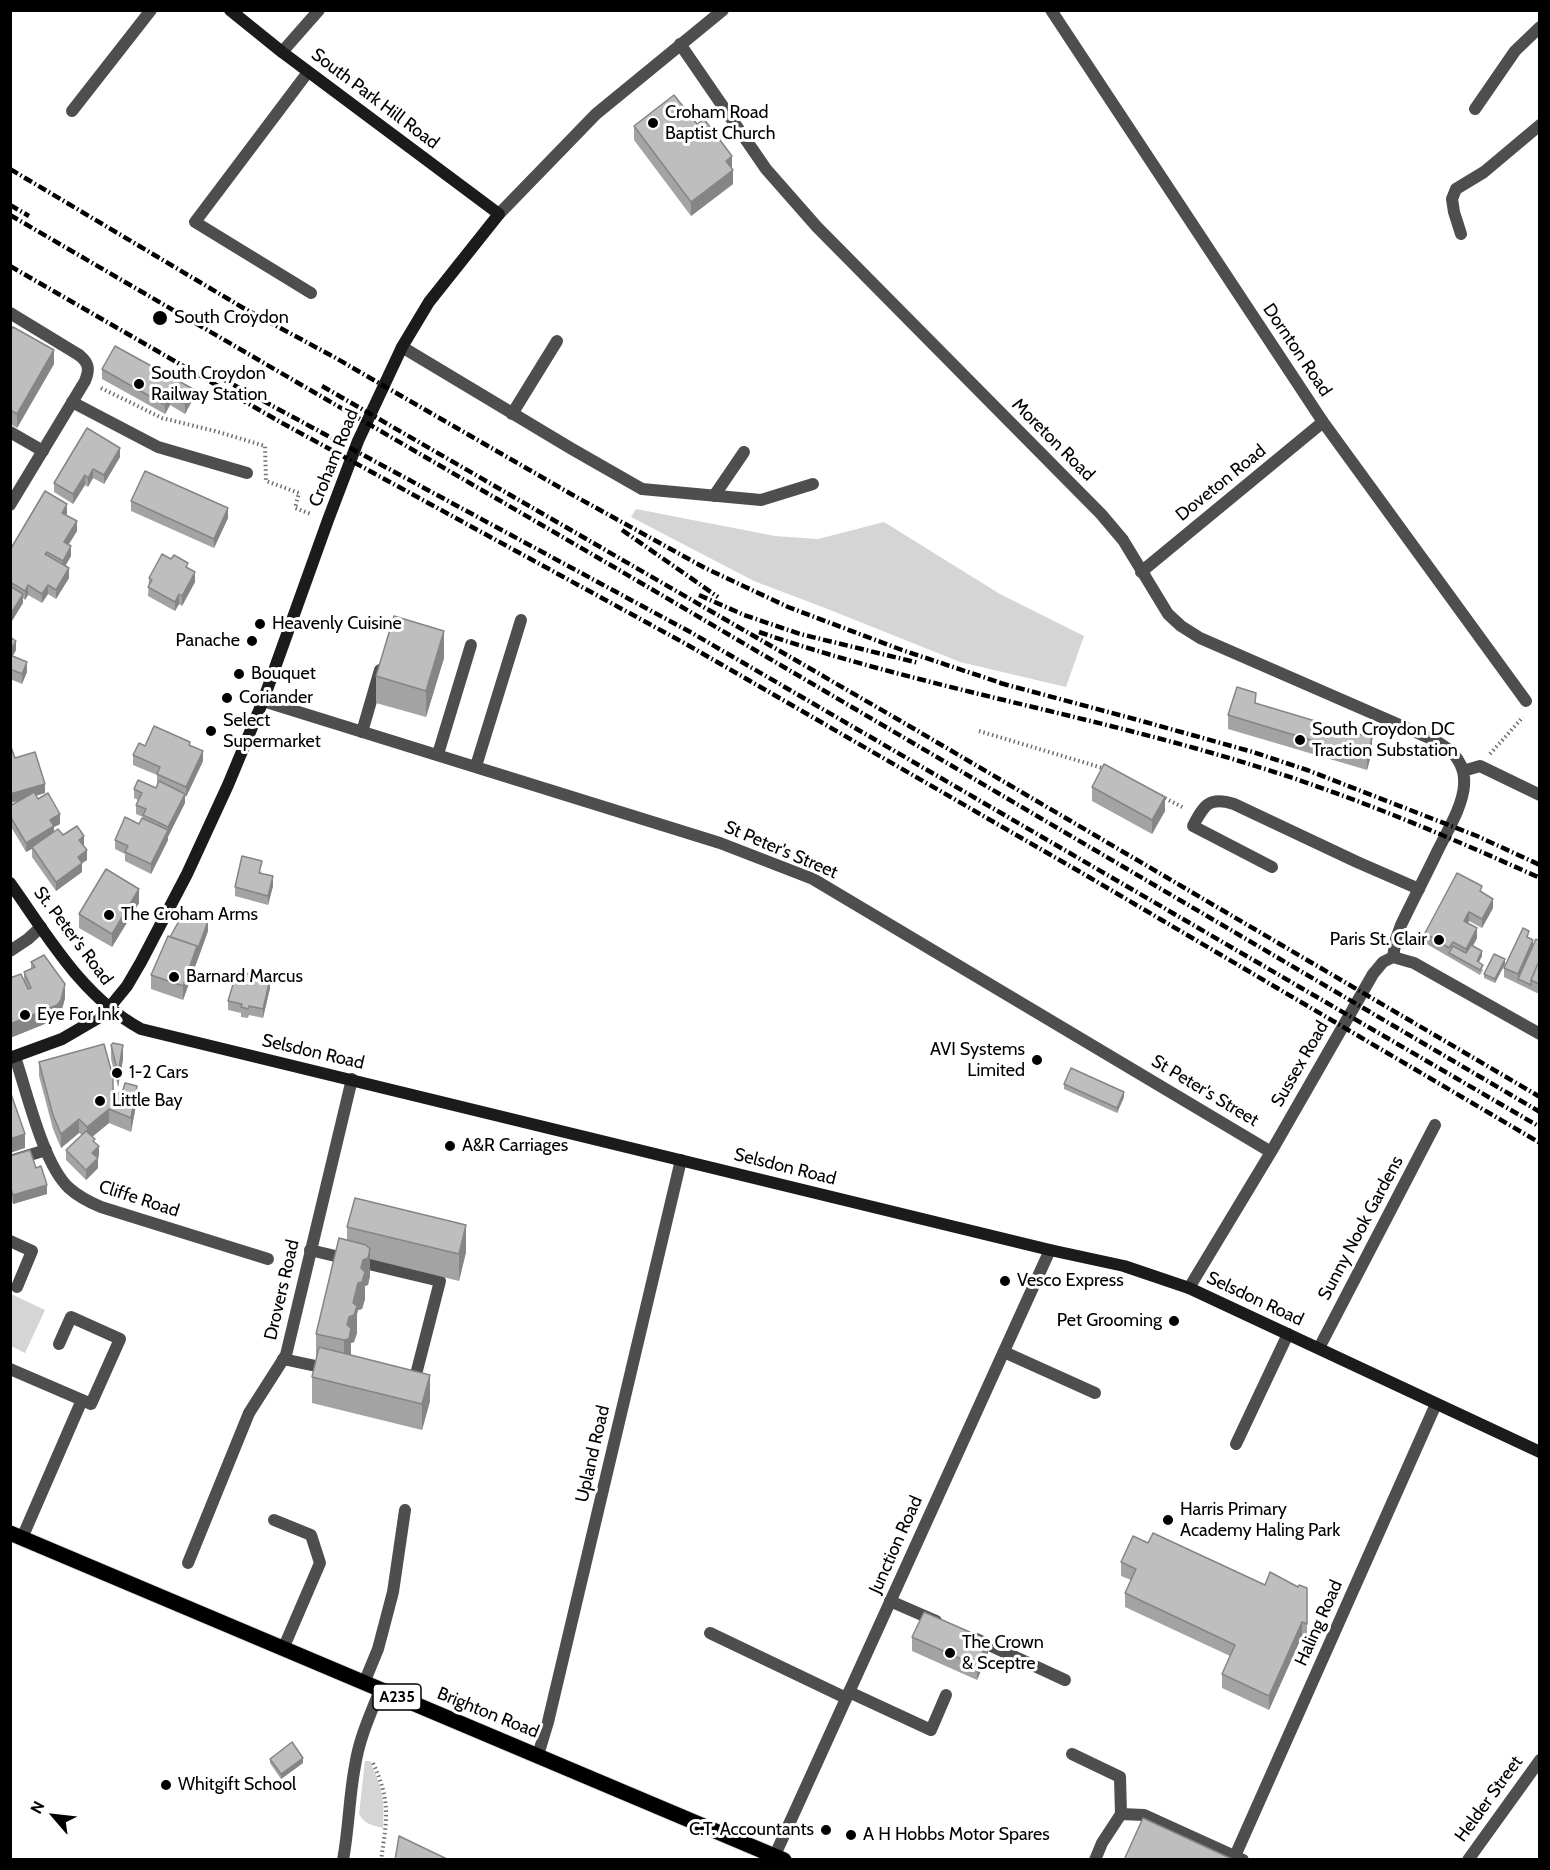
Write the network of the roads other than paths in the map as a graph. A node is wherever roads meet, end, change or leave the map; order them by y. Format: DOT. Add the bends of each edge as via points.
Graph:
graph roads {
  1 [pos="151,10"];
  2 [pos="230,10"];
  3 [pos="320,10"];
  4 [pos="723,10"];
  5 [pos="1051,10"];
  6 [pos="1539,27"];
  7 [pos="680,44"];
  8 [pos="282,52"];
  9 [pos="309,72"];
  10 [pos="1475,109"];
  11 [pos="72,111"];
  12 [pos="1539,125"];
  13 [pos="499,214"];
  14 [pos="1461,234"];
  15 [pos="311,293"];
  16 [pos="10,313"];
  17 [pos="556,341"];
  18 [pos="402,347"];
  19 [pos="72,402"];
  20 [pos="512,414"];
  21 [pos="1323,422"];
  22 [pos="10,432"];
  23 [pos="43,451"];
  24 [pos="744,452"];
  25 [pos="247,473"];
  26 [pos="813,484"];
  27 [pos="714,496"];
  28 [pos="10,506"];
  29 [pos="1142,572"];
  30 [pos="521,620"];
  31 [pos="471,645"];
  32 [pos="385,656"];
  33 [pos="263,701"];
  34 [pos="1526,701"];
  35 [pos="362,732"];
  36 [pos="438,754"];
  37 [pos="476,766"];
  38 [pos="1463,771"];
  39 [pos="1539,795"];
  40 [pos="1272,867"];
  41 [pos="10,883"];
  42 [pos="1419,889"];
  43 [pos="41,927"];
  44 [pos="10,951"];
  45 [pos="1393,957"];
  46 [pos="109,1008"];
  47 [pos="1539,1034"];
  48 [pos="13,1057"];
  49 [pos="352,1079"];
  50 [pos="1435,1125"];
  51 [pos="46,1150"];
  52 [pos="1271,1152"];
  53 [pos="681,1160"];
  54 [pos="10,1161"];
  55 [pos="10,1241"];
  56 [pos="310,1250"];
  57 [pos="1050,1250"];
  58 [pos="268,1259"];
  59 [pos="17,1287"];
  60 [pos="1189,1288"];
  61 [pos="1288,1334"];
  62 [pos="59,1344"];
  63 [pos="1319,1348"];
  64 [pos="1004,1352"];
  65 [pos="283,1359"];
  66 [pos="10,1369"];
  67 [pos="346,1373"];
  68 [pos="402,1385"];
  69 [pos="1095,1393"];
  70 [pos="82,1400"];
  71 [pos="1436,1404"];
  72 [pos="1236,1444"];
  73 [pos="1539,1452"];
  74 [pos="405,1510"];
  75 [pos="274,1520"];
  76 [pos="16,1536"];
  77 [pos="188,1563"];
  78 [pos="890,1601"];
  79 [pos="945,1626"];
  80 [pos="710,1633"];
  81 [pos="967,1635"];
  82 [pos="283,1649"];
  83 [pos="1065,1680"];
  84 [pos="364,1683"];
  85 [pos="380,1690"];
  86 [pos="848,1695"];
  87 [pos="946,1695"];
  88 [pos="1072,1754"];
  89 [pos="538,1755"];
  90 [pos="1539,1760"];
  91 [pos="1121,1814"];
  92 [pos="779,1857"];
  93 [pos="1239,1858"];
  94 [pos="343,1860"];
  95 [pos="1095,1860"];
  96 [pos="1468,1860"];
  1 -- 11 [label="street"];
  2 -- 8 [label="main road, South Park Hill Road"];
  3 -- 8 [label="street"];
  4 -- 7 [label="street, Croham Road"];
  5 -- 21 [label="street, Dornton Road"];
  6 -- 10 [label="street" via="1515,51"];
  7 -- 13 [label="street, Croham Road" via="596,114"];
  7 -- 29 [label="street, Moreton Road" via="766,169 793,201 1101,514"];
  8 -- 9 [label="main road, South Park Hill Road"];
  9 -- 13 [label="main road, South Park Hill Road"];
  9 -- 15 [label="street" via="195,222"];
  12 -- 14 [label="street" via="1484,172 1456,189 1452,199"];
  13 -- 18 [label="main road, Croham Road" via="429,302"];
  16 -- 19 [label="street" via="87,361 85,381"];
  17 -- 20 [label="street"];
  18 -- 20 [label="street"];
  18 -- 33 [label="main road, Croham Road" via="358,441"];
  19 -- 23 [label="street"];
  19 -- 25 [label="street" via="159,447"];
  20 -- 27 [label="street" via="642,489"];
  21 -- 29 [label="street, Doveton Road"];
  21 -- 34 [label="street, Dornton Road"];
  22 -- 23 [label="street"];
  23 -- 28 [label="street"];
  24 -- 27 [label="street"];
  26 -- 27 [label="street" via="761,500"];
  29 -- 38 [label="street, Moreton Road" via="1168,614 1200,638 1441,743 1459,759"];
  30 -- 37 [label="street"];
  31 -- 36 [label="street"];
  32 -- 35 [label="street"];
  33 -- 35 [label="street, St Peter's Street"];
  33 -- 46 [label="main road, Croham Road" via="187,874 137,970"];
  35 -- 36 [label="street, St Peter's Street"];
  36 -- 37 [label="street, St Peter's Street"];
  37 -- 52 [label="street, St Peter's Street" via="720,843 813,879"];
  38 -- 39 [label="street" via="1480,766"];
  38 -- 42 [label="street" via="1464,791 1459,808"];
  40 -- 42 [label="street" via="1192,826 1203,808 1211,802 1234,804"];
  41 -- 43 [label="main road, St. Peter's Road"];
  42 -- 45 [label="street" via="1398,932"];
  43 -- 44 [label="street"];
  43 -- 46 [label="main road, St. Peter's Road" via="82,982"];
  45 -- 47 [label="street" via="1424,968"];
  45 -- 52 [label="street, Sussex Road" via="1372,974"];
  46 -- 48 [label="main road" via="62,1040"];
  46 -- 49 [label="main road, Selsdon Road" via="150,1032"];
  48 -- 51 [label="street, Cliffe Road"];
  49 -- 53 [label="main road, Selsdon Road"];
  49 -- 56 [label="street, Drovers Road"];
  50 -- 63 [label="street, Sunny Nook Gardens"];
  51 -- 54 [label="street"];
  51 -- 58 [label="street, Cliffe Road" via="56,1172 83,1199"];
  52 -- 60 [label="street, Sussex Road"];
  53 -- 57 [label="main road, Selsdon Road"];
  53 -- 89 [label="street, Upland Road"];
  55 -- 59 [label="street" via="32,1251"];
  56 -- 65 [label="street, Drovers Road"];
  56 -- 68 [label="street" via="440,1281 413,1388"];
  57 -- 60 [label="main road, Selsdon Road" via="1124,1266"];
  57 -- 64 [label="street, Junction Road"];
  60 -- 61 [label="main road, Selsdon Road"];
  61 -- 63 [label="main road, Selsdon Road"];
  61 -- 72 [label="street"];
  62 -- 70 [label="street" via="71,1317 120,1339 91,1404"];
  63 -- 71 [label="main road, Selsdon Road"];
  64 -- 69 [label="street"];
  64 -- 78 [label="street, Junction Road"];
  65 -- 67 [label="street"];
  65 -- 77 [label="street, Drovers Road" via="249,1413"];
  66 -- 70 [label="street"];
  70 -- 76 [label="street"];
  71 -- 73 [label="main road, Selsdon Road"];
  71 -- 93 [label="street, Haling Road"];
  74 -- 84 [label="street" via="393,1592 378,1649"];
  75 -- 82 [label="street" via="311,1535 320,1563"];
  76 -- 82 [label="main road, Brighton Road / A235"];
  78 -- 79 [label="street"];
  78 -- 86 [label="street, Junction Road"];
  80 -- 86 [label="street"];
  81 -- 83 [label="street"];
  82 -- 84 [label="main road, Brighton Road / A235"];
  84 -- 85 [label="main road, Brighton Road / A235"];
  85 -- 89 [label="main road, Brighton Road / A235"];
  85 -- 94 [label="street" via="355,1766"];
  86 -- 87 [label="street" via="931,1730"];
  86 -- 92 [label="street, Junction Road"];
  88 -- 91 [label="street" via="1120,1777"];
  89 -- 92 [label="main road, Brighton Road / A235"];
  90 -- 96 [label="street, Helder Street"];
  91 -- 93 [label="street, Haling Road" via="1144,1815"];
  91 -- 95 [label="street"];
}
